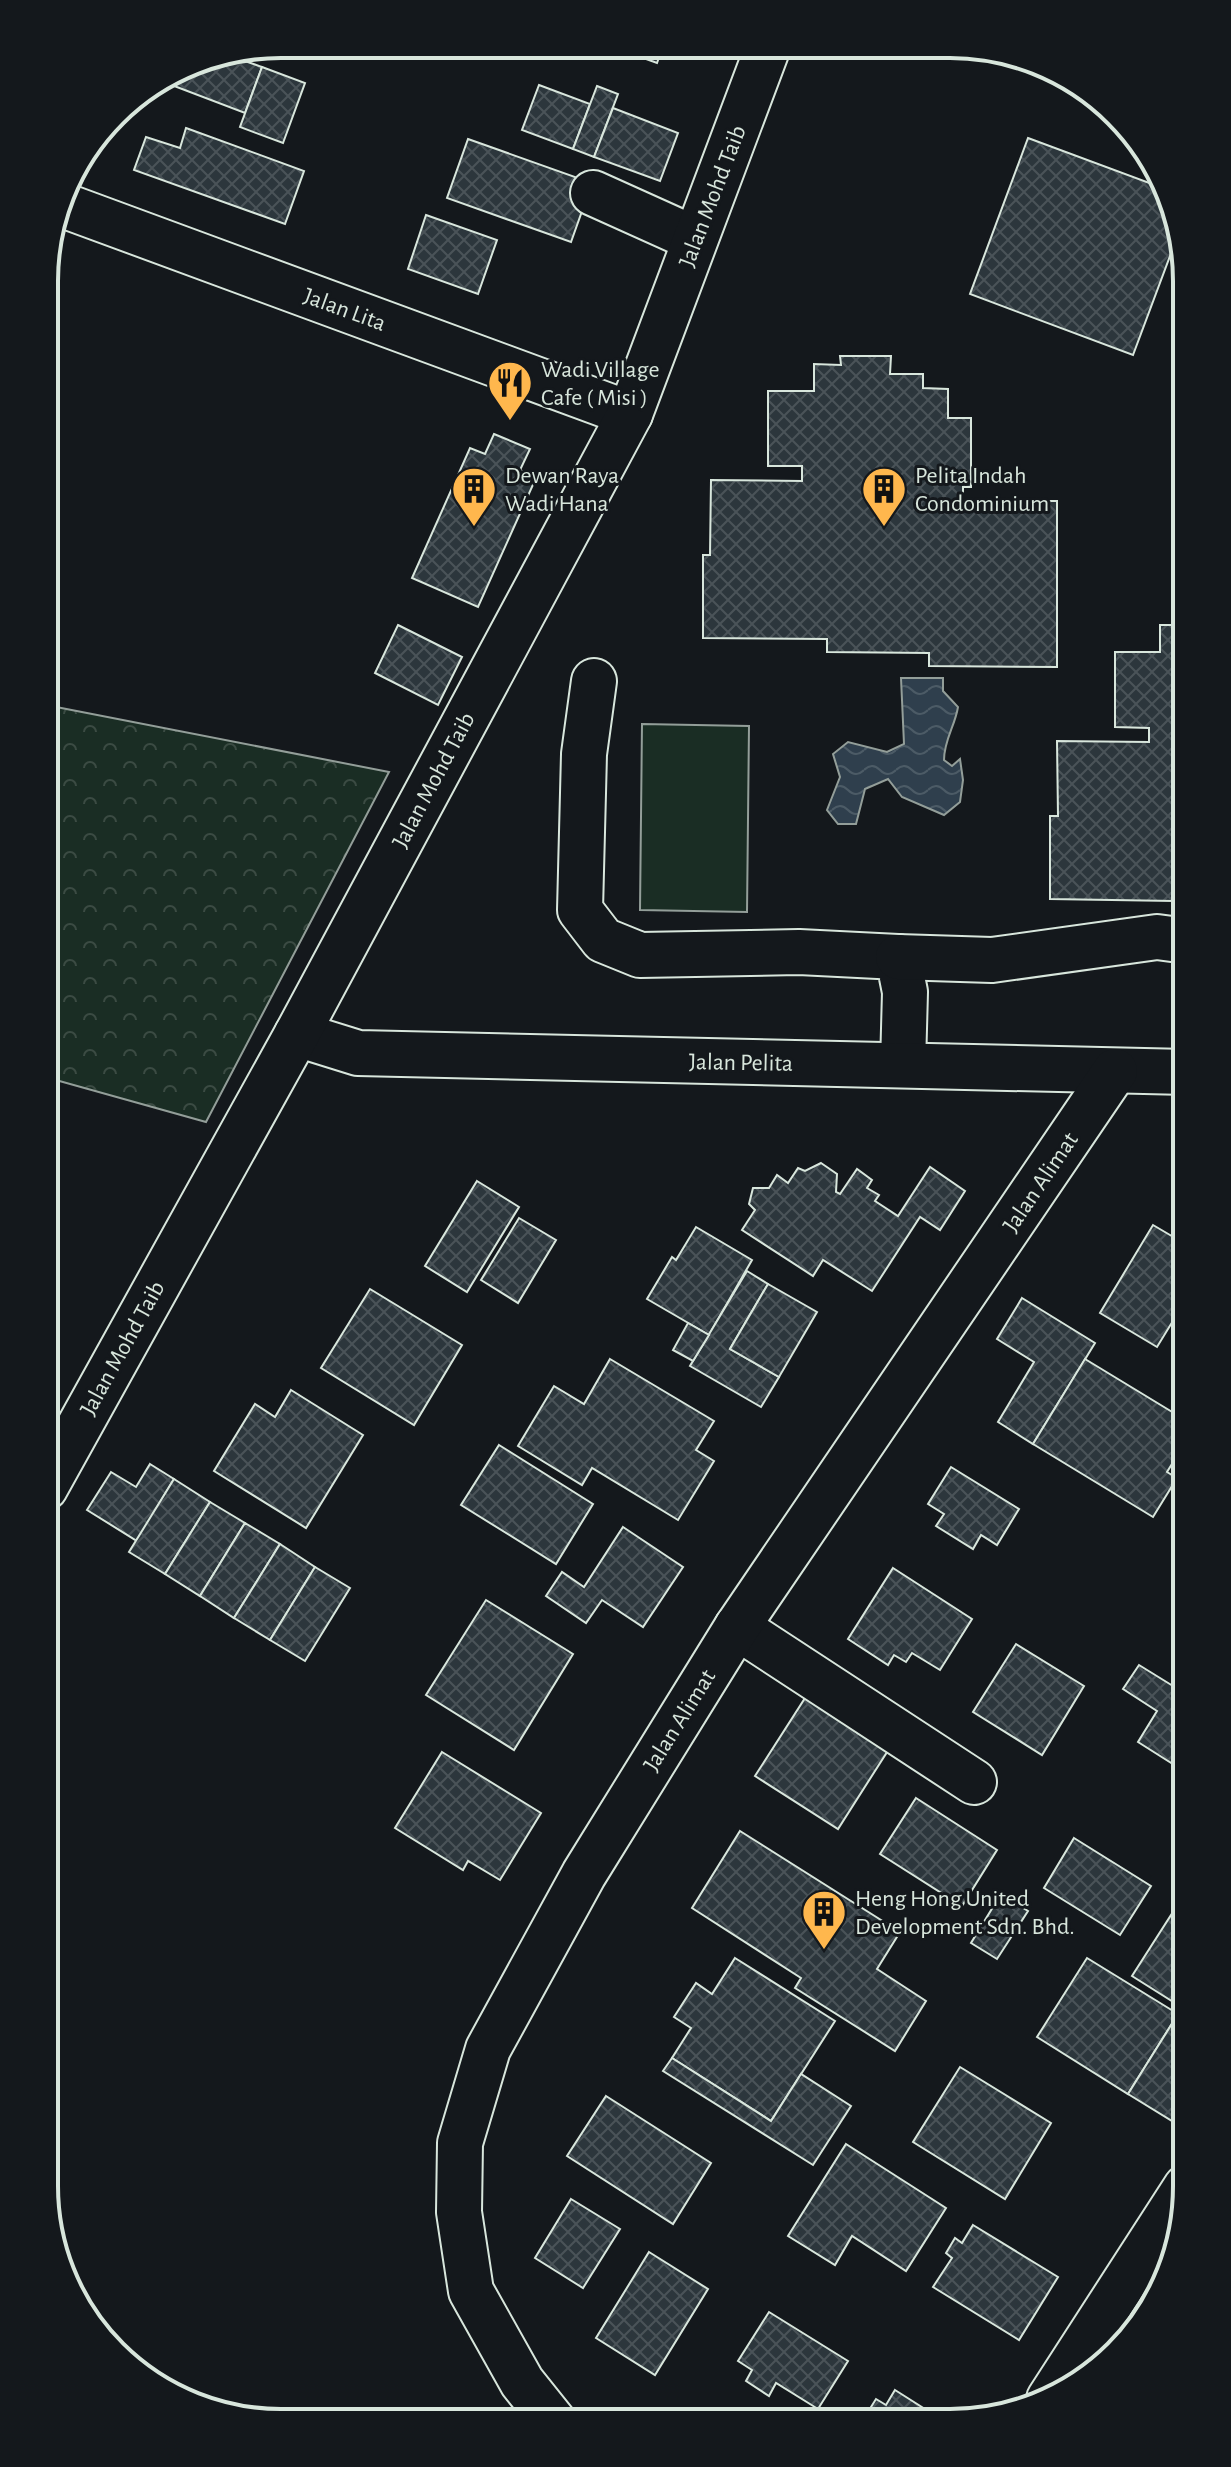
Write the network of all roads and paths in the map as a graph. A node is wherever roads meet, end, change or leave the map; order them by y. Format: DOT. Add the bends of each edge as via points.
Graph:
graph roads {
  1 [pos="764,58"];
  2 [pos="593,193"];
  3 [pos="71,208"];
  4 [pos="695,239"];
  5 [pos="630,414"];
  6 [pos="594,681"];
  7 [pos="1173,939"];
  8 [pos="898,957"];
  9 [pos="297,1034"];
  10 [pos="903,1065"];
  11 [pos="1115,1071"];
  12 [pos="1173,1072"];
  13 [pos="58,1465"];
  14 [pos="737,1627"];
  15 [pos="974,1782"];
  16 [pos="1171,2217"];
  17 [pos="1113,2332"];
  18 [pos="1079,2368"];
  19 [pos="544,2409"];
  1 -- 4 [label="street, Jalan Mohd Taib"];
  2 -- 4 [label="street"];
  3 -- 5 [label="street, Jalan Lita"];
  4 -- 5 [label="street, Jalan Mohd Taib"];
  5 -- 9 [label="street, Jalan Mohd Taib"];
  6 -- 8 [label="street" via="584,754 580,910 603,940 640,955 799,952"];
  7 -- 8 [label="street" via="992,960"];
  8 -- 10 [label="street" via="905,992"];
  9 -- 10 [label="street, Jalan Pelita" via="358,1053"];
  9 -- 13 [label="street, Jalan Mohd Taib"];
  10 -- 11 [label="street, Jalan Pelita"];
  11 -- 12 [label="street, Jalan Pelita"];
  11 -- 14 [label="street, Jalan Alimat"];
  14 -- 15 [label="street"];
  14 -- 19 [label="street, Jalan Alimat" via="584,1874 488,2049 460,2143 459,2212 471,2291 522,2382"];
  16 -- 17 [label="street"];
  17 -- 18 [label="street"];
}
